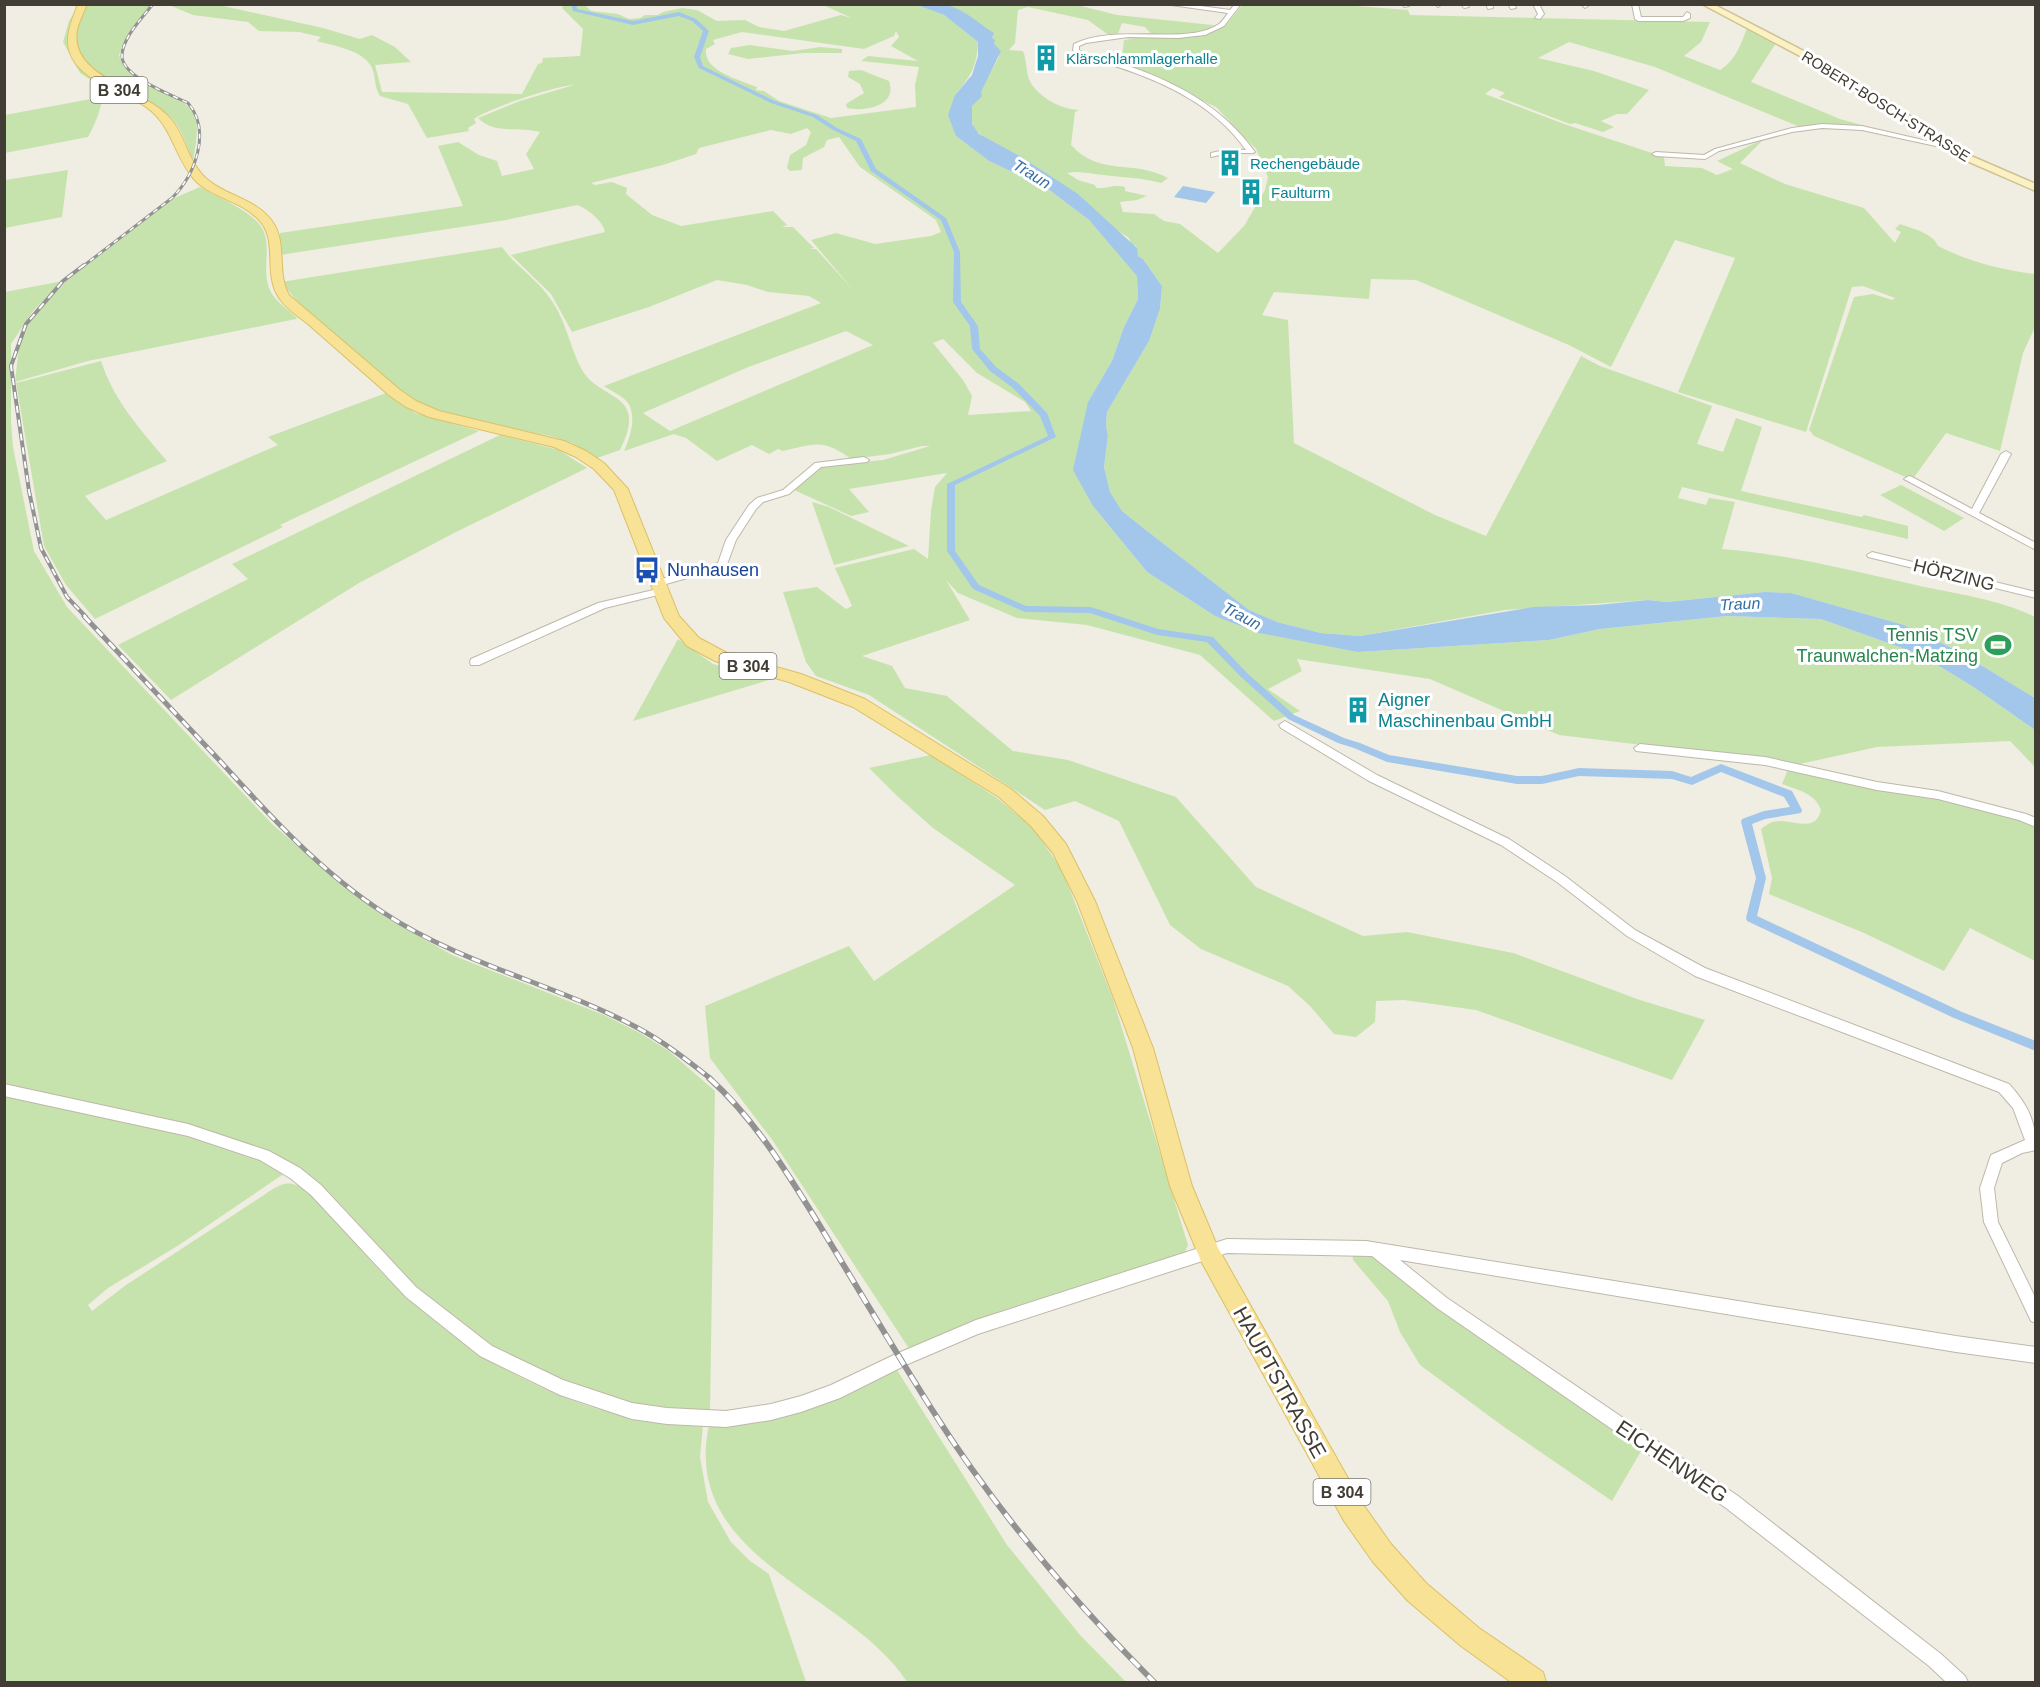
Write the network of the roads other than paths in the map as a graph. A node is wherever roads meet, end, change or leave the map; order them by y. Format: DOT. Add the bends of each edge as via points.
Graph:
graph roads {
  1 [pos="83,4"];
  2 [pos="1238,4"];
  3 [pos="1536,4"];
  4 [pos="1635,4"];
  5 [pos="1706,4"];
  6 [pos="1168,5"];
  7 [pos="1232,12"];
  8 [pos="1687,14"];
  9 [pos="1538,18"];
  10 [pos="1945,146"];
  11 [pos="1656,154"];
  12 [pos="1214,155"];
  13 [pos="2036,188"];
  14 [pos="2006,454"];
  15 [pos="864,460"];
  16 [pos="1909,479"];
  17 [pos="1974,513"];
  18 [pos="2036,547"];
  19 [pos="1872,555"];
  20 [pos="661,587"];
  21 [pos="2036,595"];
  22 [pos="475,662"];
  23 [pos="1285,725"];
  24 [pos="1640,748"];
  25 [pos="2036,823"];
  26 [pos="4,1090"];
  27 [pos="2034,1143"];
  28 [pos="1376,1250"];
  29 [pos="1209,1254"];
  30 [pos="2036,1316"];
  31 [pos="2036,1355"];
  32 [pos="1533,1683"];
  33 [pos="1959,1683"];
  1 -- 20 [label="main road, B 304" via="70,33 80,63 164,116 196,175 264,218 274,234 274,278 284,297 411,404 453,420 559,444 599,466 621,489"];
  2 -- 7 [label="street"];
  3 -- 9 [label="street" via="1541,14"];
  4 -- 8 [label="street" via="1638,19 1683,19"];
  5 -- 10 [label="main road, ROBERT-BOSCH-STRASSE" via="1818,62"];
  6 -- 7 [label="street"];
  7 -- 12 [label="street" via="1222,25 1205,33 1128,35 1076,45 1080,54 1158,81 1214,111 1251,152"];
  10 -- 11 [label="street" via="1872,129 1822,126 1792,130 1717,150 1705,157"];
  10 -- 13 [label="main road, ROBERT-BOSCH-STRASSE"];
  14 -- 17 [label="street"];
  15 -- 20 [label="street" via="821,464 786,492 763,498 752,507 731,540 722,565"];
  16 -- 17 [label="street"];
  17 -- 18 [label="street"];
  19 -- 21 [label="street, HÖRZING"];
  20 -- 22 [label="street" via="602,605"];
  20 -- 29 [label="main road, B 304" via="675,623 698,645 729,660 795,678 859,703 1005,793 1049,835 1066,859 1086,901 1143,1048 1181,1186"];
  23 -- 27 [label="street" via="1373,778 1505,842 1561,879 1630,933 1700,972 2004,1088 2019,1106"];
  24 -- 25 [label="street" via="1765,760 1877,786 1938,795"];
  26 -- 29 [label="street" via="188,1130 264,1155 316,1190 411,1292 486,1351 570,1391 632,1411 667,1416 726,1419 801,1404 976,1327"];
  27 -- 30 [label="street" via="1996,1159 1987,1188 1991,1222"];
  28 -- 29 [label="street" via="1342,1246 1227,1246"];
  28 -- 31 [label="street"];
  28 -- 33 [label="street, EICHENWEG" via="1442,1303 1732,1502 1935,1660"];
  29 -- 32 [label="main road, HAUPTSTRASSE / B 304" via="1366,1533 1417,1592"];
}
